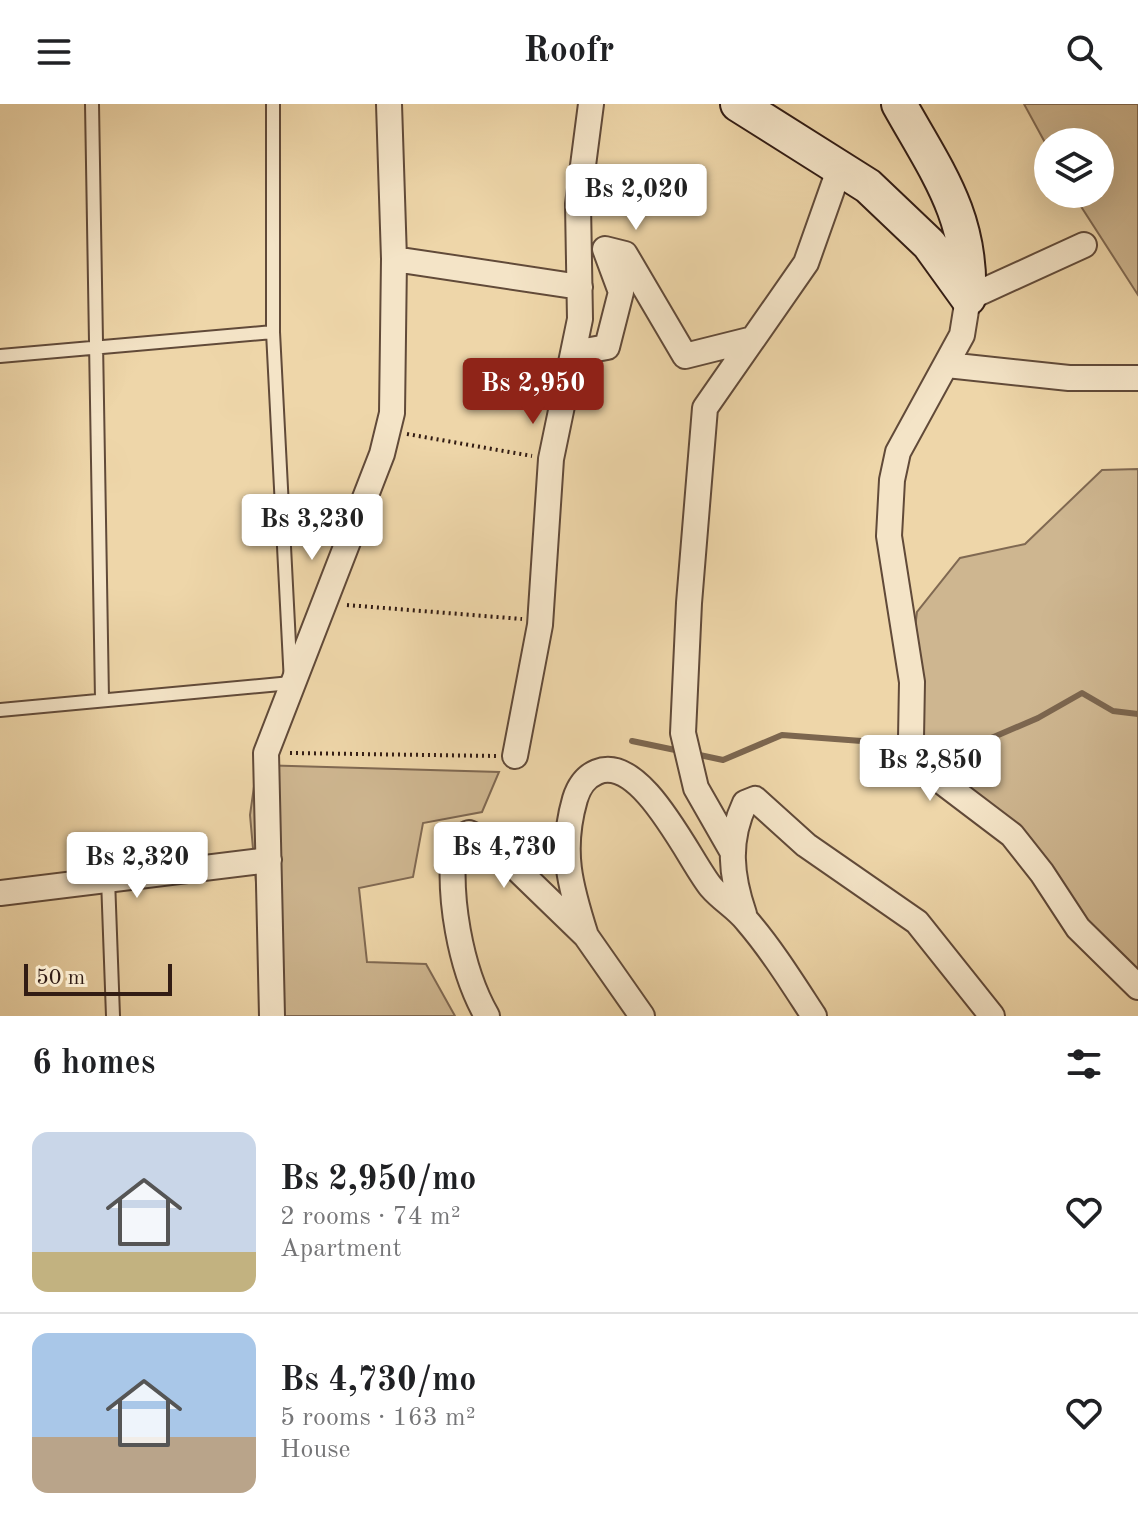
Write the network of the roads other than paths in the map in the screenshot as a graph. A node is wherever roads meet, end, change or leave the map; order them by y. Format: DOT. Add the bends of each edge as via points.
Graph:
graph roads {
  1 [pos="92,104"];
  2 [pos="273,104"];
  3 [pos="389,104"];
  4 [pos="591,104"];
  5 [pos="738,104"];
  6 [pos="899,104"];
  7 [pos="840,167"];
  8 [pos="1084,245"];
  9 [pos="394,259"];
  10 [pos="580,287"];
  11 [pos="968,298"];
  12 [pos="273,332"];
  13 [pos="753,339"];
  14 [pos="96,349"];
  15 [pos="574,353"];
  16 [pos="0,356"];
  17 [pos="947,365"];
  18 [pos="1138,378"];
  19 [pos="291,683"];
  20 [pos="102,699"];
  21 [pos="0,710"];
  22 [pos="515,756"];
  23 [pos="732,851"];
  24 [pos="269,860"];
  25 [pos="108,879"];
  26 [pos="0,893"];
  27 [pos="746,920"];
  28 [pos="586,936"];
  29 [pos="1138,987"];
  30 [pos="113,1016"];
  31 [pos="272,1016"];
  32 [pos="487,1016"];
  33 [pos="642,1016"];
  34 [pos="814,1016"];
  35 [pos="992,1016"];
  1 -- 14 [label="lane"];
  2 -- 12 [label="lane"];
  3 -- 9 [label="street"];
  4 -- 10 [label="street" via="578,204"];
  5 -- 7 [label="street"];
  6 -- 11 [label="street" via="961,219"];
  7 -- 11 [label="street" via="901,215"];
  7 -- 13 [label="street" via="806,263"];
  8 -- 11 [label="street"];
  9 -- 10 [label="street"];
  9 -- 19 [label="street" via="388,431"];
  10 -- 15 [label="street"];
  11 -- 17 [label="street" via="962,335"];
  12 -- 14 [label="lane"];
  12 -- 19 [label="lane"];
  13 -- 15 [label="street" via="685,356 625,254 605,249 621,292 607,347"];
  13 -- 23 [label="street" via="705,408 683,733 696,788"];
  14 -- 16 [label="lane"];
  14 -- 20 [label="lane"];
  15 -- 22 [label="street" via="551,459 540,620"];
  17 -- 18 [label="street" via="1069,378"];
  17 -- 29 [label="street" via="898,452 892,480 889,536 912,682 911,738 925,769 1012,835 1078,928"];
  19 -- 20 [label="lane"];
  19 -- 24 [label="street" via="266,753"];
  20 -- 21 [label="lane"];
  23 -- 27 [label="street" via="732,880"];
  23 -- 35 [label="street" via="738,818 745,803 755,799 806,845 917,922"];
  24 -- 25 [label="street"];
  24 -- 31 [label="street"];
  25 -- 26 [label="street"];
  25 -- 30 [label="lane"];
  27 -- 28 [label="street" via="710,886 670,820 622,773 601,769 585,778 568,831 566,860"];
  27 -- 34 [label="street"];
  28 -- 32 [label="street" via="489,842 469,833 455,840 452,861 465,968"];
  28 -- 33 [label="street"];
}
